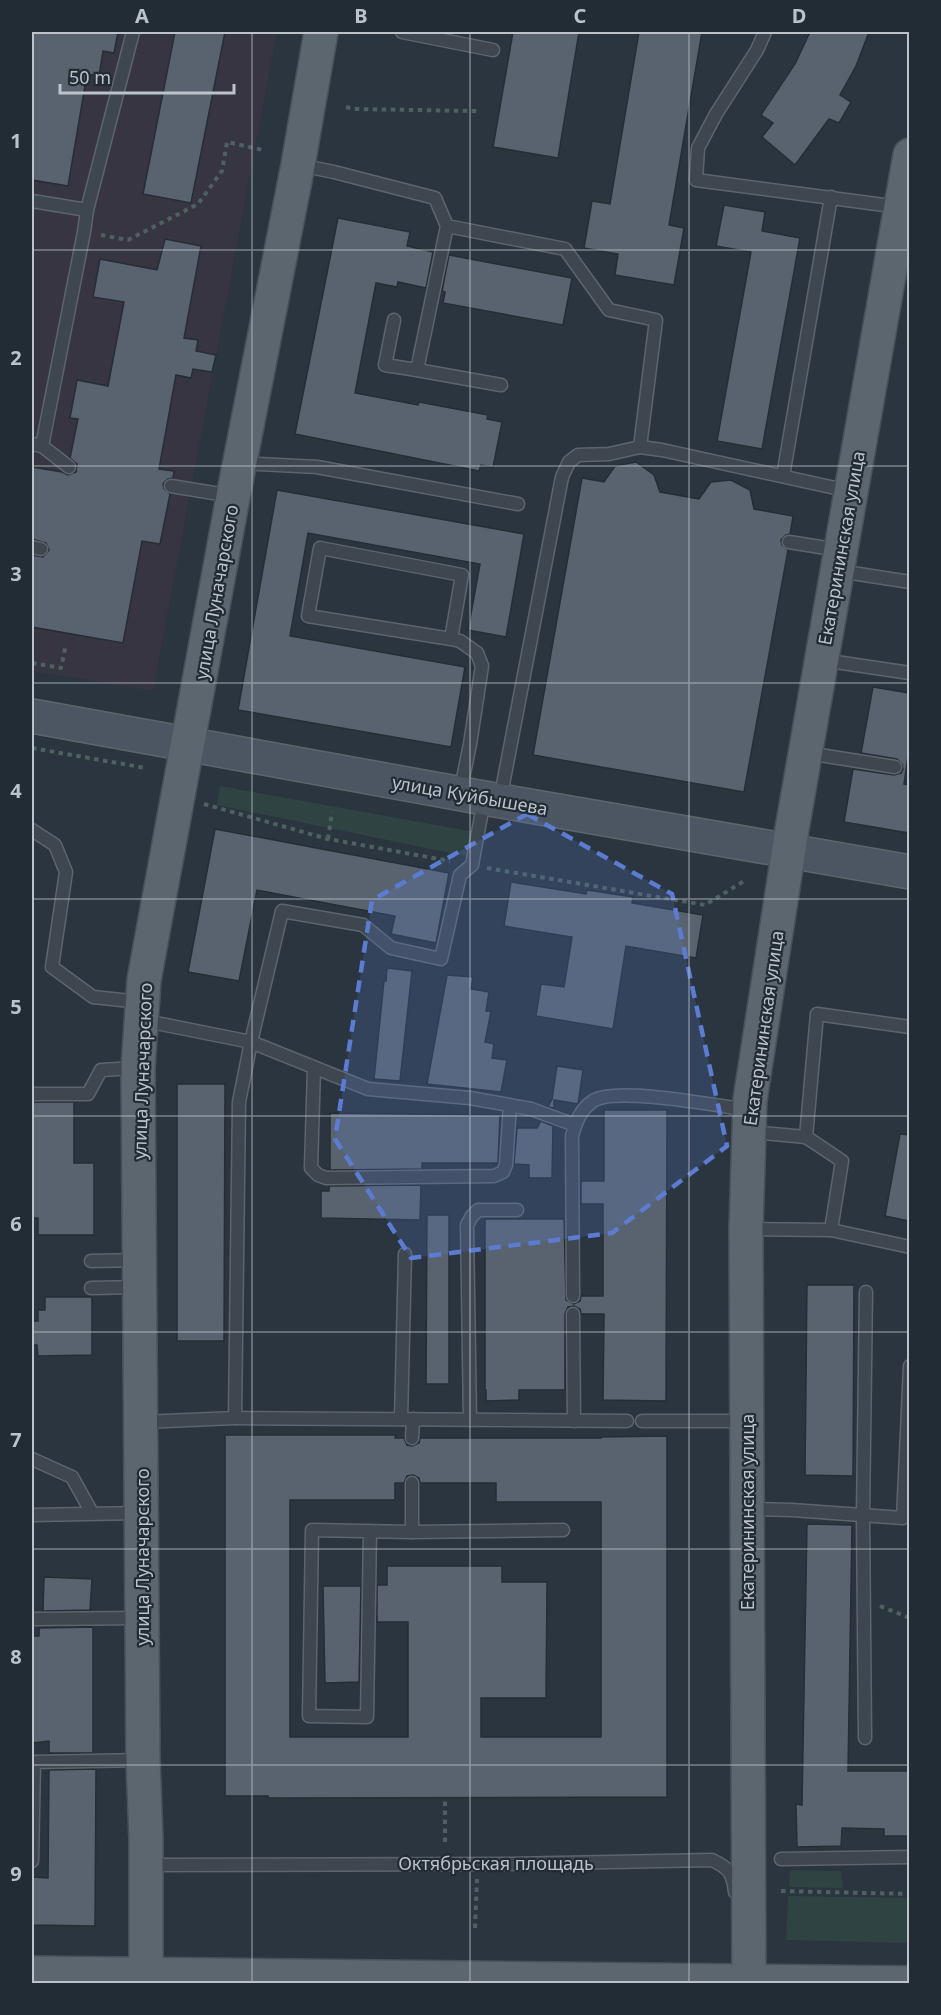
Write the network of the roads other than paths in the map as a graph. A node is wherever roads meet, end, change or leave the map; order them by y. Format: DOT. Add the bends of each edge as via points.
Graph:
graph roads {
  1 [pos="132,32"];
  2 [pos="321,32"];
  3 [pos="402,32"];
  4 [pos="765,32"];
  5 [pos="493,50"];
  6 [pos="909,155"];
  7 [pos="298,165"];
  8 [pos="831,197"];
  9 [pos="32,201"];
  10 [pos="901,207"];
  11 [pos="87,210"];
  12 [pos="447,226"];
  13 [pos="394,320"];
  14 [pos="417,370"];
  15 [pos="501,386"];
  16 [pos="37,445"];
  17 [pos="640,447"];
  18 [pos="240,463"];
  19 [pos="69,467"];
  20 [pos="783,476"];
  21 [pos="171,486"];
  22 [pos="850,491"];
  23 [pos="233,497"];
  24 [pos="518,504"];
  25 [pos="789,542"];
  26 [pos="839,561"];
  27 [pos="909,582"];
  28 [pos="451,639"];
  29 [pos="822,660"];
  30 [pos="909,673"];
  31 [pos="32,716"];
  32 [pos="187,744"];
  33 [pos="806,753"];
  34 [pos="895,767"];
  35 [pos="481,798"];
  36 [pos="32,830"];
  37 [pos="789,850"];
  38 [pos="909,872"];
  39 [pos="141,1011"];
  40 [pos="909,1027"];
  41 [pos="251,1042"];
  42 [pos="138,1068"];
  43 [pos="314,1068"];
  44 [pos="32,1094"];
  45 [pos="510,1105"];
  46 [pos="749,1121"];
  47 [pos="575,1125"];
  48 [pos="806,1137"];
  49 [pos="517,1210"];
  50 [pos="746,1229"];
  51 [pos="831,1230"];
  52 [pos="909,1247"];
  53 [pos="405,1254"];
  54 [pos="91,1261"];
  55 [pos="140,1274"];
  56 [pos="91,1288"];
  57 [pos="866,1292"];
  58 [pos="573,1296"];
  59 [pos="573,1314"];
  60 [pos="909,1366"];
  61 [pos="235,1418"];
  62 [pos="407,1419"];
  63 [pos="470,1420"];
  64 [pos="574,1420"];
  65 [pos="627,1421"];
  66 [pos="642,1421"];
  67 [pos="746,1421"];
  68 [pos="142,1422"];
  69 [pos="412,1438"];
  70 [pos="32,1459"];
  71 [pos="411,1483"];
  72 [pos="747,1509"];
  73 [pos="92,1513"];
  74 [pos="142,1513"];
  75 [pos="32,1515"];
  76 [pos="863,1515"];
  77 [pos="906,1520"];
  78 [pos="563,1530"];
  79 [pos="370,1531"];
  80 [pos="412,1532"];
  81 [pos="143,1618"];
  82 [pos="32,1619"];
  83 [pos="865,1738"];
  84 [pos="143,1760"];
  85 [pos="909,1857"];
  86 [pos="781,1859"];
  87 [pos="32,1861"];
  88 [pos="145,1865"];
  89 [pos="32,1973"];
  90 [pos="146,1979"];
  91 [pos="749,1983"];
  92 [pos="909,1983"];
  1 -- 11 [label="lane"];
  2 -- 7 [label="main road, улица Луначарского"];
  3 -- 5 [label="lane"];
  4 -- 8 [label="lane" via="698,148 696,180"];
  6 -- 10 [label="main road, Екатерининская улица"];
  7 -- 12 [label="lane" via="435,198"];
  7 -- 18 [label="main road, улица Луначарского"];
  8 -- 10 [label="lane"];
  8 -- 20 [label="lane"];
  9 -- 11 [label="lane"];
  10 -- 22 [label="main road, Екатерининская улица"];
  11 -- 16 [label="lane"];
  12 -- 14 [label="lane"];
  12 -- 17 [label="lane" via="565,249 609,309 656,320"];
  13 -- 14 [label="lane" via="385,365"];
  14 -- 15 [label="lane"];
  16 -- 19 [label="lane"];
  17 -- 20 [label="lane"];
  17 -- 35 [label="lane" via="578,455 569,462 562,477"];
  18 -- 23 [label="main road, улица Луначарского"];
  18 -- 24 [label="lane" via="317,467"];
  20 -- 22 [label="lane"];
  21 -- 23 [label="lane"];
  22 -- 26 [label="main road, Екатерининская улица"];
  23 -- 32 [label="main road, улица Луначарского"];
  25 -- 26 [label="lane"];
  26 -- 27 [label="lane"];
  26 -- 29 [label="main road, Екатерининская улица"];
  28 -- 28 [label="lane" via="308,616 320,548 462,575"];
  28 -- 35 [label="lane" via="477,653 482,666 470,744"];
  29 -- 30 [label="lane"];
  29 -- 33 [label="main road, Екатерининская улица"];
  31 -- 32 [label="main road, улица Куйбышева"];
  32 -- 35 [label="main road, улица Куйбышева"];
  32 -- 39 [label="main road, улица Луначарского"];
  33 -- 34 [label="lane"];
  33 -- 37 [label="main road, Екатерининская улица"];
  35 -- 37 [label="main road, улица Куйбышева"];
  35 -- 41 [label="lane" via="472,865 460,875 441,959 391,948 363,925 282,911"];
  36 -- 39 [label="lane" via="55,844 66,872 52,967 93,996"];
  37 -- 38 [label="main road, улица Куйбышева"];
  37 -- 46 [label="main road, Екатерининская улица"];
  39 -- 41 [label="lane"];
  39 -- 42 [label="main road, улица Луначарского"];
  40 -- 48 [label="lane" via="818,1014"];
  41 -- 43 [label="lane"];
  41 -- 61 [label="lane" via="239,1102"];
  42 -- 44 [label="lane" via="101,1070 88,1094"];
  42 -- 55 [label="main road, улица Луначарского"];
  43 -- 45 [label="lane" via="368,1089"];
  43 -- 45 [label="lane" via="311,1168 326,1178 494,1176 506,1165"];
  45 -- 47 [label="lane"];
  46 -- 47 [label="lane" via="664,1097 611,1097 594,1100 578,1116"];
  46 -- 48 [label="lane"];
  46 -- 50 [label="main road, Екатерининская улица"];
  47 -- 58 [label="lane"];
  48 -- 51 [label="lane" via="842,1161"];
  49 -- 63 [label="lane" via="478,1210 467,1225"];
  50 -- 51 [label="lane"];
  50 -- 67 [label="main road, Екатерининская улица"];
  51 -- 52 [label="lane"];
  53 -- 62 [label="lane"];
  54 -- 55 [label="lane"];
  55 -- 56 [label="lane"];
  55 -- 68 [label="main road, улица Луначарского"];
  57 -- 76 [label="lane"];
  59 -- 64 [label="lane"];
  60 -- 77 [label="lane"];
  61 -- 62 [label="lane"];
  61 -- 68 [label="lane"];
  62 -- 63 [label="lane"];
  62 -- 69 [label="lane"];
  63 -- 64 [label="lane"];
  64 -- 65 [label="lane"];
  66 -- 67 [label="lane"];
  67 -- 72 [label="main road, Екатерининская улица"];
  68 -- 74 [label="main road, улица Луначарского"];
  70 -- 73 [label="lane" via="72,1477"];
  71 -- 80 [label="lane"];
  72 -- 76 [label="lane"];
  72 -- 91 [label="main road, Екатерининская улица"];
  73 -- 74 [label="lane"];
  73 -- 75 [label="lane"];
  74 -- 81 [label="main road, улица Луначарского"];
  76 -- 77 [label="lane"];
  76 -- 83 [label="lane"];
  78 -- 80 [label="lane"];
  79 -- 79 [label="lane" via="312,1530 309,1716 367,1717"];
  79 -- 80 [label="lane"];
  81 -- 82 [label="lane"];
  81 -- 84 [label="main road, улица Луначарского"];
  84 -- 87 [label="lane" via="34,1762"];
  84 -- 88 [label="main road, улица Луначарского"];
  85 -- 86 [label="lane"];
  88 -- 90 [label="main road, улица Луначарского"];
  88 -- 91 [label="lane, Октябрьская площадь" via="712,1860 726,1866 734,1880 741,1964"];
  89 -- 90 [label="main road"];
  90 -- 91 [label="main road"];
  91 -- 92 [label="main road"];
}
